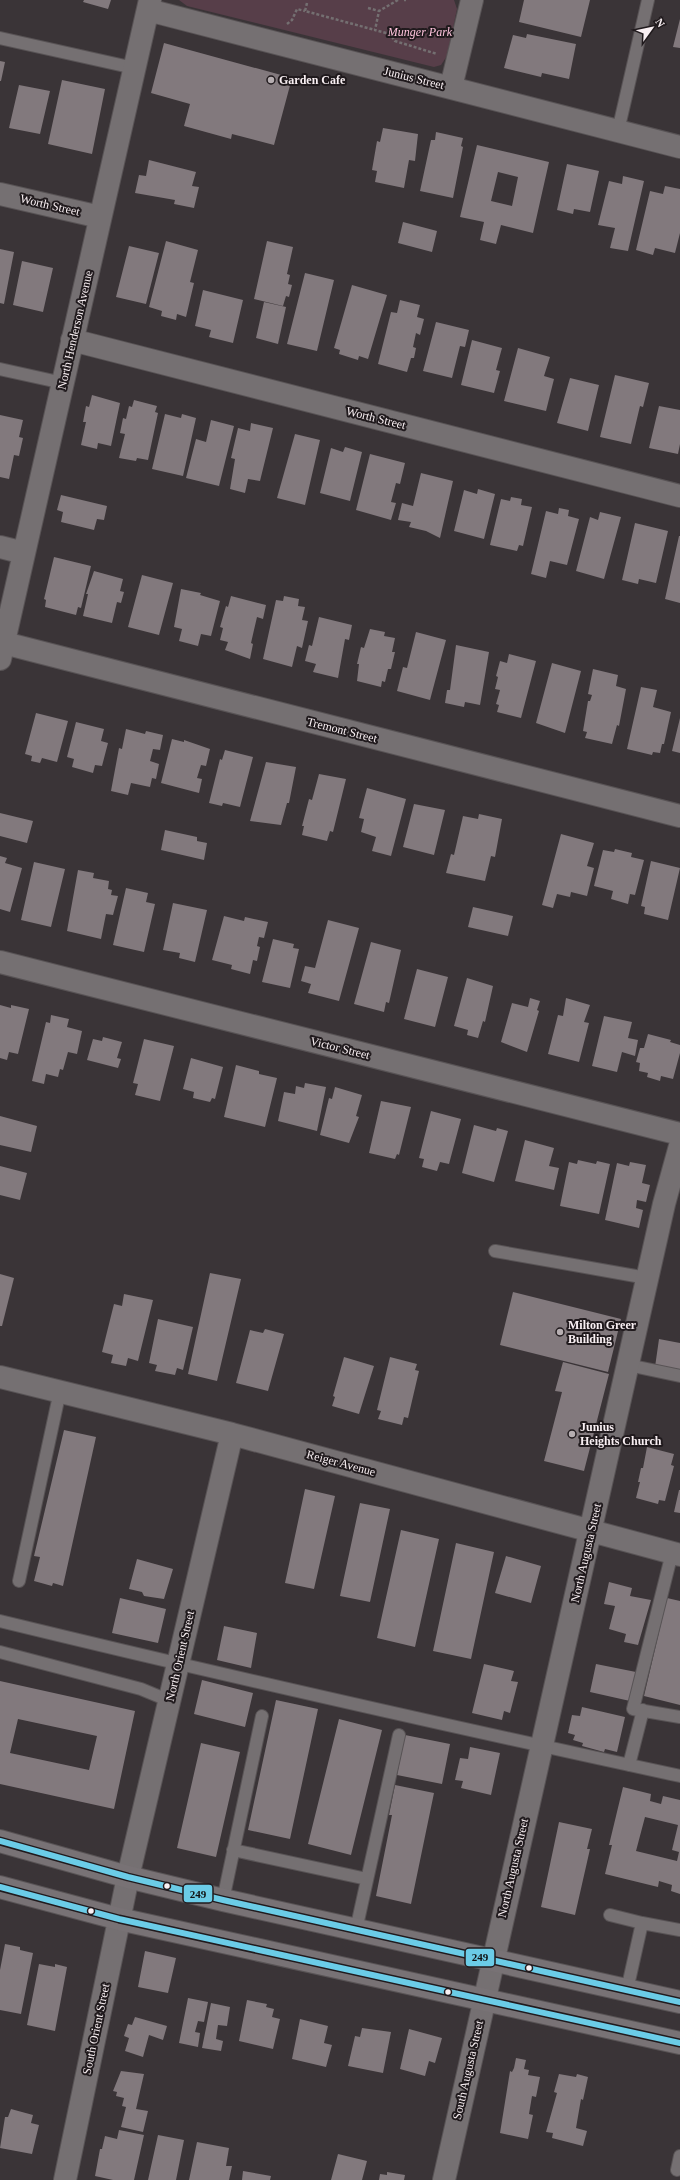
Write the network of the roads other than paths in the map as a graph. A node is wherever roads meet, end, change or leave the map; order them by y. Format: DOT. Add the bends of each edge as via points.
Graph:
graph roads {
  1 [pos="472,0"];
  2 [pos="648,0"];
  3 [pos="149,5"];
  4 [pos="0,38"];
  5 [pos="134,68"];
  6 [pos="451,87"];
  7 [pos="618,131"];
  8 [pos="680,147"];
  9 [pos="0,194"];
  10 [pos="100,217"];
  11 [pos="72,340"];
  12 [pos="0,369"];
  13 [pos="63,383"];
  14 [pos="680,496"];
  15 [pos="0,547"];
  16 [pos="24,552"];
  17 [pos="2,651"];
  18 [pos="680,816"];
  19 [pos="0,962"];
  20 [pos="680,1134"];
  21 [pos="680,1146"];
  22 [pos="672,1206"];
  23 [pos="495,1251"];
  24 [pos="647,1278"];
  25 [pos="628,1364"];
  26 [pos="0,1376"];
  27 [pos="680,1376"];
  28 [pos="60,1391"];
  29 [pos="232,1434"];
  30 [pos="591,1531"];
  31 [pos="676,1554"];
  32 [pos="19,1581"];
  33 [pos="0,1621"];
  34 [pos="0,1652"];
  35 [pos="178,1664"];
  36 [pos="170,1701"];
  37 [pos="643,1710"];
  38 [pos="262,1716"];
  39 [pos="680,1718"];
  40 [pos="399,1735"];
  41 [pos="541,1747"];
  42 [pos="629,1765"];
  43 [pos="680,1776"];
  44 [pos="0,1841"];
  45 [pos="233,1850"];
  46 [pos="128,1877"];
  47 [pos="367,1879"];
  48 [pos="0,1887"];
  49 [pos="223,1900"];
  50 [pos="610,1915"];
  51 [pos="119,1919"];
  52 [pos="642,1923"];
  53 [pos="356,1930"];
  54 [pos="680,1930"];
  55 [pos="492,1960"];
  56 [pos="627,1990"];
  57 [pos="484,2000"];
  58 [pos="680,2002"];
  59 [pos="680,2043"];
  60 [pos="680,2156"];
  61 [pos="677,2170"];
  62 [pos="65,2180"];
  63 [pos="444,2180"];
  1 -- 6 [label="street"];
  2 -- 7 [label="lane"];
  3 -- 5 [label="street, North Henderson Avenue"];
  3 -- 6 [label="street, Junius Street"];
  4 -- 5 [label="lane"];
  5 -- 10 [label="street, North Henderson Avenue"];
  6 -- 7 [label="street, Junius Street"];
  7 -- 8 [label="street, Junius Street"];
  9 -- 10 [label="street, Worth Street"];
  10 -- 11 [label="street, North Henderson Avenue"];
  11 -- 13 [label="street, North Henderson Avenue"];
  11 -- 14 [label="street, Worth Street"];
  12 -- 13 [label="lane"];
  13 -- 16 [label="street, North Henderson Avenue"];
  15 -- 16 [label="street"];
  16 -- 17 [label="street, North Henderson Avenue"];
  17 -- 18 [label="street, Tremont Street"];
  19 -- 20 [label="street, Victor Street"];
  21 -- 22 [label="street, North Augusta Street"];
  22 -- 24 [label="street, North Augusta Street"];
  23 -- 24 [label="lane"];
  24 -- 25 [label="street, North Augusta Street"];
  25 -- 27 [label="lane"];
  25 -- 30 [label="street, North Augusta Street"];
  26 -- 28 [label="street, Reiger Avenue"];
  28 -- 29 [label="street, Reiger Avenue"];
  28 -- 32 [label="lane"];
  29 -- 30 [label="street, Reiger Avenue"];
  29 -- 35 [label="street, North Orient Street"];
  30 -- 31 [label="street, Reiger Avenue"];
  30 -- 41 [label="street, North Augusta Street"];
  31 -- 37 [label="lane" via="633,1709"];
  33 -- 35 [label="lane"];
  34 -- 36 [label="lane" via="141,1689"];
  35 -- 36 [label="street, North Orient Street"];
  35 -- 41 [label="lane"];
  36 -- 46 [label="street, North Orient Street"];
  37 -- 39 [label="lane"];
  37 -- 42 [label="lane"];
  38 -- 45 [label="lane"];
  40 -- 47 [label="lane"];
  41 -- 42 [label="lane"];
  41 -- 55 [label="street, North Augusta Street"];
  42 -- 43 [label="lane"];
  44 -- 46 [label="main road"];
  45 -- 47 [label="lane"];
  45 -- 49 [label="lane"];
  46 -- 49 [label="main road"];
  46 -- 51 [label="street, South Orient Street"];
  47 -- 53 [label="lane"];
  48 -- 51 [label="main road"];
  49 -- 53 [label="main road"];
  50 -- 52 [label="lane"];
  51 -- 57 [label="main road"];
  51 -- 62 [label="street, South Orient Street"];
  52 -- 54 [label="lane"];
  52 -- 56 [label="lane"];
  53 -- 55 [label="main road"];
  55 -- 56 [label="main road"];
  55 -- 57 [label="street, South Augusta Street"];
  56 -- 58 [label="main road"];
  57 -- 59 [label="main road"];
  57 -- 63 [label="street, South Augusta Street"];
  60 -- 61 [label="lane"];
}
